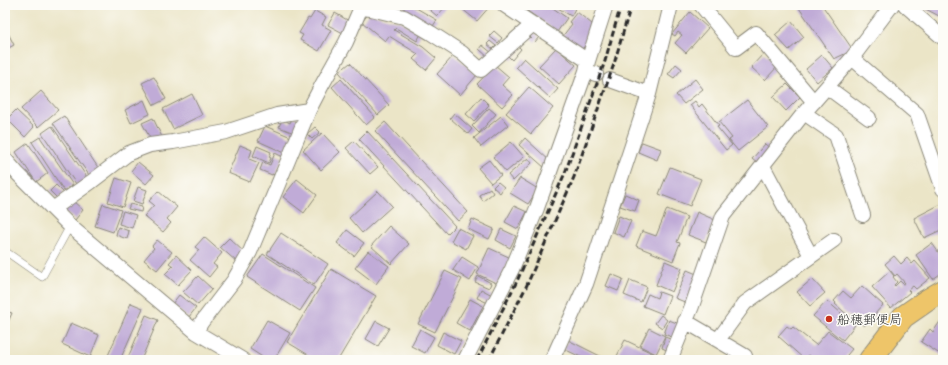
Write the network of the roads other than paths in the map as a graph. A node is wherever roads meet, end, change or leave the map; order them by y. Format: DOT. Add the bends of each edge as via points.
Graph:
graph roads {
  1 [pos="504,5"];
  2 [pos="606,5"];
  3 [pos="672,5"];
  4 [pos="701,5"];
  5 [pos="895,5"];
  6 [pos="362,6"];
  7 [pos="533,24"];
  8 [pos="943,38"];
  9 [pos="852,58"];
  10 [pos="590,69"];
  11 [pos="610,80"];
  12 [pos="827,87"];
  13 [pos="649,94"];
  14 [pos="814,102"];
  15 [pos="309,110"];
  16 [pos="804,113"];
  17 [pos="869,118"];
  18 [pos="5,159"];
  19 [pos="763,166"];
  20 [pos="12,174"];
  21 [pos="943,189"];
  22 [pos="53,209"];
  23 [pos="863,215"];
  24 [pos="70,226"];
  25 [pos="834,240"];
  26 [pos="5,251"];
  27 [pos="811,256"];
  28 [pos="943,292"];
  29 [pos="686,321"];
  30 [pos="196,332"];
  31 [pos="718,340"];
  32 [pos="745,356"];
  33 [pos="243,360"];
  34 [pos="465,360"];
  35 [pos="552,360"];
  36 [pos="670,360"];
  37 [pos="870,360"];
  1 -- 7 [label="street"];
  2 -- 10 [label="street"];
  3 -- 13 [label="street"];
  4 -- 14 [label="street" via="736,48 756,33"];
  5 -- 8 [label="street"];
  5 -- 9 [label="street"];
  6 -- 7 [label="street" via="404,17 462,54 481,70"];
  6 -- 15 [label="street" via="346,42"];
  7 -- 10 [label="street"];
  9 -- 12 [label="street"];
  9 -- 21 [label="street" via="917,114"];
  10 -- 34 [label="street" via="512,269"];
  11 -- 13 [label="street"];
  12 -- 14 [label="street"];
  12 -- 17 [label="street"];
  13 -- 35 [label="street" via="586,284"];
  14 -- 16 [label="street"];
  15 -- 22 [label="street" via="277,115 226,132 150,145 129,152"];
  15 -- 30 [label="street" via="250,252 234,280"];
  16 -- 19 [label="street"];
  16 -- 23 [label="street" via="836,135"];
  18 -- 20 [label="street"];
  19 -- 27 [label="street"];
  19 -- 29 [label="street" via="723,216"];
  20 -- 22 [label="street"];
  22 -- 24 [label="street"];
  24 -- 26 [label="lane" via="42,277"];
  24 -- 30 [label="street"];
  25 -- 27 [label="street"];
  27 -- 31 [label="street" via="745,303"];
  28 -- 37 [label="main road" via="903,317"];
  29 -- 31 [label="street"];
  29 -- 36 [label="street"];
  30 -- 33 [label="street"];
  31 -- 32 [label="street"];
}
